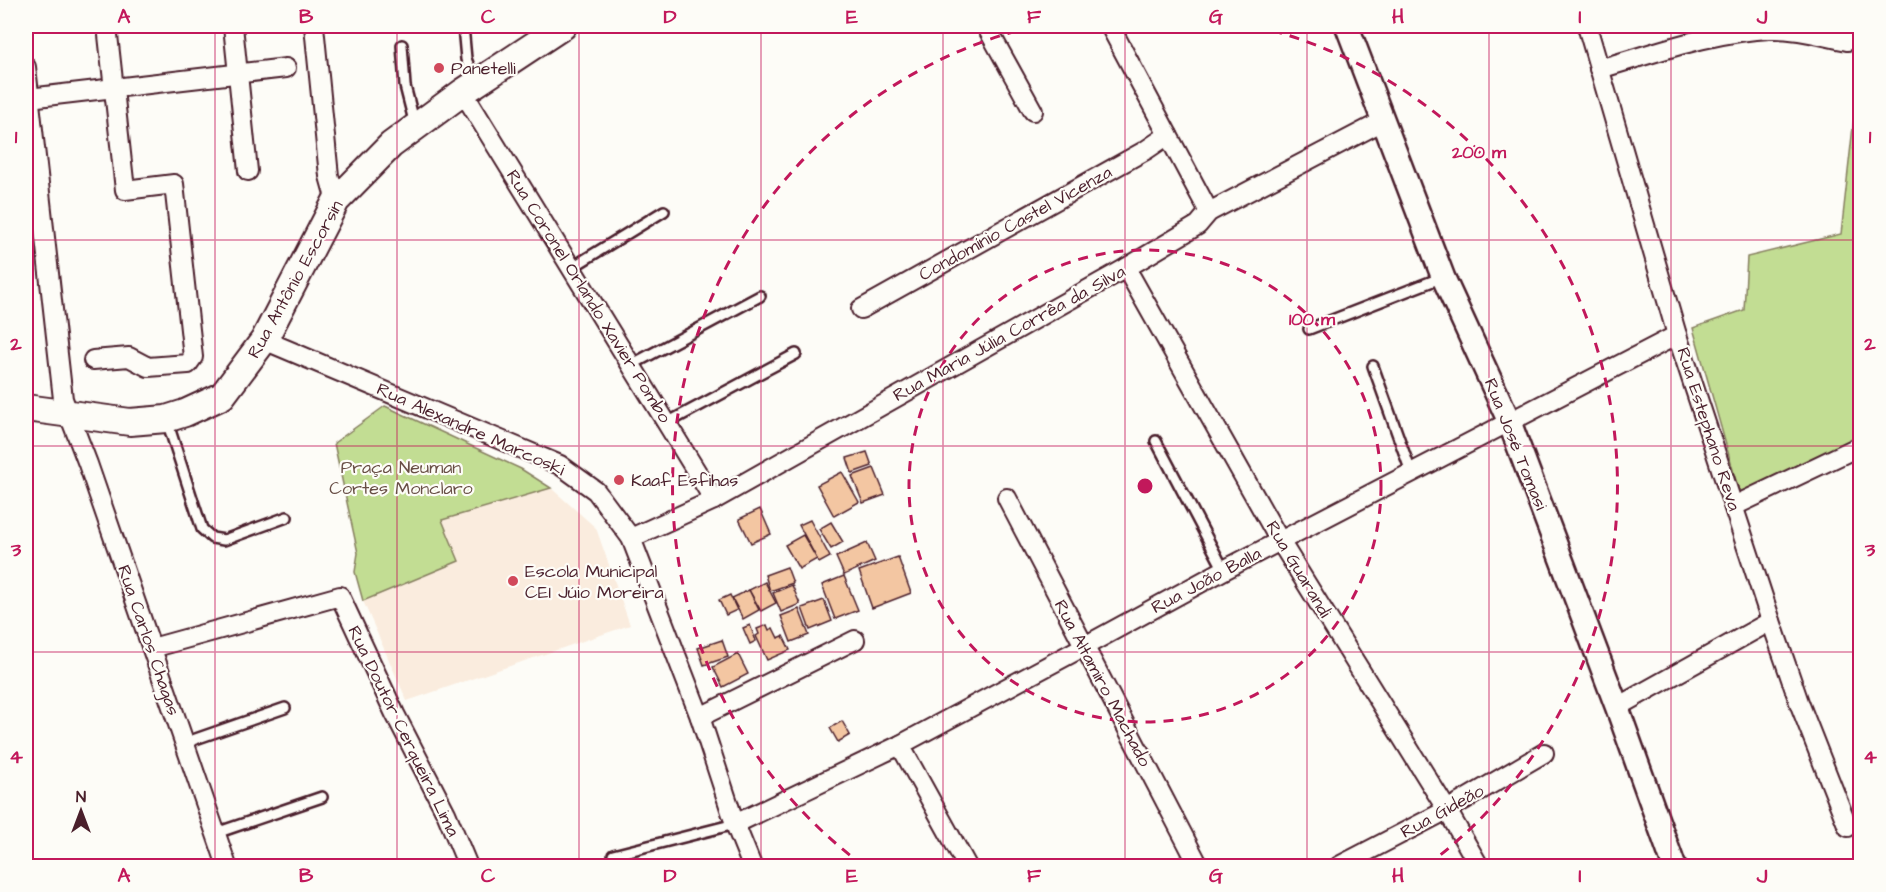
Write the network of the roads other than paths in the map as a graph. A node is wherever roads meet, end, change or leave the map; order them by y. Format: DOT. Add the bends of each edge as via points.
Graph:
graph roads {
  1 [pos="107,26"];
  2 [pos="233,26"];
  3 [pos="314,26"];
  4 [pos="463,26"];
  5 [pos="560,26"];
  6 [pos="986,26"];
  7 [pos="1110,26"];
  8 [pos="1347,26"];
  9 [pos="1587,26"];
  10 [pos="1805,29"];
  11 [pos="1847,41"];
  12 [pos="402,45"];
  13 [pos="26,67"];
  14 [pos="286,68"];
  15 [pos="1599,69"];
  16 [pos="238,73"];
  17 [pos="113,88"];
  18 [pos="469,88"];
  19 [pos="29,98"];
  20 [pos="1033,111"];
  21 [pos="1383,121"];
  22 [pos="416,127"];
  23 [pos="1168,135"];
  24 [pos="248,171"];
  25 [pos="336,201"];
  26 [pos="664,211"];
  27 [pos="1209,212"];
  28 [pos="1126,267"];
  29 [pos="571,268"];
  30 [pos="1443,278"];
  31 [pos="760,296"];
  32 [pos="861,309"];
  33 [pos="1309,328"];
  34 [pos="1677,335"];
  35 [pos="264,340"];
  36 [pos="796,354"];
  37 [pos="93,360"];
  38 [pos="631,365"];
  39 [pos="1372,366"];
  40 [pos="26,408"];
  41 [pos="68,414"];
  42 [pos="166,419"];
  43 [pos="1509,420"];
  44 [pos="667,423"];
  45 [pos="1156,441"];
  46 [pos="1860,446"];
  47 [pos="1411,472"];
  48 [pos="1007,498"];
  49 [pos="714,500"];
  50 [pos="1734,506"];
  51 [pos="288,517"];
  52 [pos="631,538"];
  53 [pos="1280,541"];
  54 [pos="1224,570"];
  55 [pos="1771,621"];
  56 [pos="855,640"];
  57 [pos="1083,647"];
  58 [pos="152,648"];
  59 [pos="1617,707"];
  60 [pos="285,708"];
  61 [pos="699,717"];
  62 [pos="184,743"];
  63 [pos="900,745"];
  64 [pos="1544,753"];
  65 [pos="322,797"];
  66 [pos="1447,810"];
  67 [pos="735,824"];
  68 [pos="1848,826"];
  69 [pos="216,832"];
  70 [pos="613,855"];
  71 [pos="227,867"];
  72 [pos="468,867"];
  73 [pos="752,867"];
  74 [pos="967,867"];
  75 [pos="1199,867"];
  76 [pos="1339,867"];
  77 [pos="1479,867"];
  78 [pos="1674,867"];
  1 -- 17 [label="street"];
  2 -- 16 [label="street"];
  3 -- 25 [label="street" via="329,176"];
  4 -- 18 [label="lane"];
  5 -- 18 [label="main road, Rua Antônio Escorsin"];
  6 -- 20 [label="street"];
  7 -- 23 [label="street"];
  8 -- 21 [label="street, Rua José Tomasi"];
  9 -- 15 [label="street, Rua Estephano Reva"];
  10 -- 11 [label="street"];
  10 -- 15 [label="street" via="1718,35"];
  12 -- 22 [label="lane" via="405,86"];
  13 -- 19 [label="street, Rua Carlos Chagas"];
  14 -- 16 [label="street"];
  15 -- 34 [label="street, Rua Estephano Reva"];
  16 -- 17 [label="street"];
  16 -- 24 [label="street"];
  17 -- 19 [label="street"];
  17 -- 37 [label="street" via="125,190 174,184 193,357 188,364 148,367 129,357"];
  18 -- 22 [label="main road, Rua Antônio Escorsin"];
  18 -- 29 [label="street, Rua Coronel Orlando Xavier Pombo"];
  19 -- 41 [label="street, Rua Carlos Chagas" via="63,399"];
  21 -- 27 [label="street, Rua Maria Júlia Corrêa da Silva"];
  21 -- 30 [label="street, Rua José Tomasi"];
  22 -- 25 [label="main road, Rua Antônio Escorsin" via="391,146"];
  23 -- 27 [label="street"];
  23 -- 32 [label="street, Condomínio Castel Vicenza"];
  25 -- 35 [label="main road, Rua Antônio Escorsin"];
  26 -- 29 [label="lane"];
  27 -- 28 [label="street, Rua Maria Júlia Corrêa da Silva" via="1198,225"];
  28 -- 49 [label="street, Rua Maria Júlia Corrêa da Silva"];
  28 -- 53 [label="street, Rua Guarandi"];
  29 -- 38 [label="street, Rua Coronel Orlando Xavier Pombo"];
  30 -- 33 [label="lane"];
  30 -- 43 [label="street, Rua José Tomasi"];
  31 -- 38 [label="lane"];
  34 -- 43 [label="street, Rua João Balla"];
  34 -- 50 [label="street, Rua Estephano Reva"];
  35 -- 42 [label="main road, Rua Antônio Escorsin" via="222,396"];
  35 -- 52 [label="street, Rua Alexandre Marcoski" via="560,465 596,492"];
  36 -- 44 [label="lane"];
  38 -- 44 [label="street, Rua Coronel Orlando Xavier Pombo"];
  39 -- 47 [label="lane"];
  40 -- 41 [label="main road, Rua Antônio Escorsin"];
  41 -- 42 [label="main road, Rua Antônio Escorsin" via="130,422"];
  41 -- 58 [label="street, Rua Carlos Chagas"];
  42 -- 51 [label="lane" via="202,529 212,538 224,540"];
  43 -- 47 [label="street, Rua João Balla"];
  43 -- 59 [label="street, Rua José Tomasi"];
  44 -- 49 [label="street, Rua Coronel Orlando Xavier Pombo"];
  45 -- 54 [label="lane"];
  46 -- 50 [label="street"];
  47 -- 53 [label="street, Rua João Balla"];
  48 -- 57 [label="street, Rua Altamiro Machado"];
  49 -- 52 [label="street, Rua Maria Júlia Corrêa da Silva"];
  50 -- 55 [label="street, Rua Estephano Reva"];
  52 -- 61 [label="street, Rua Alexandre Marcoski"];
  53 -- 54 [label="street, Rua João Balla"];
  53 -- 66 [label="street, Rua Guarandi"];
  54 -- 57 [label="street, Rua João Balla"];
  55 -- 59 [label="street"];
  55 -- 68 [label="street, Rua Estephano Reva"];
  56 -- 61 [label="street"];
  57 -- 63 [label="street, Rua João Balla"];
  57 -- 75 [label="street, Rua Altamiro Machado"];
  58 -- 62 [label="street, Rua Carlos Chagas"];
  58 -- 72 [label="street, Rua Doutor Cerqueira Lima" via="340,596 394,714 446,813"];
  59 -- 78 [label="street, Rua José Tomasi"];
  60 -- 62 [label="lane"];
  61 -- 67 [label="street, Rua Alexandre Marcoski"];
  62 -- 69 [label="street, Rua Carlos Chagas"];
  63 -- 67 [label="street, Rua João Balla"];
  63 -- 74 [label="street"];
  64 -- 66 [label="street, Rua Gideão"];
  65 -- 69 [label="lane"];
  66 -- 76 [label="street, Rua Gideão"];
  66 -- 77 [label="street, Rua Guarandi"];
  67 -- 70 [label="lane"];
  67 -- 73 [label="street, Rua Alexandre Marcoski"];
  69 -- 71 [label="street, Rua Carlos Chagas"];
}
